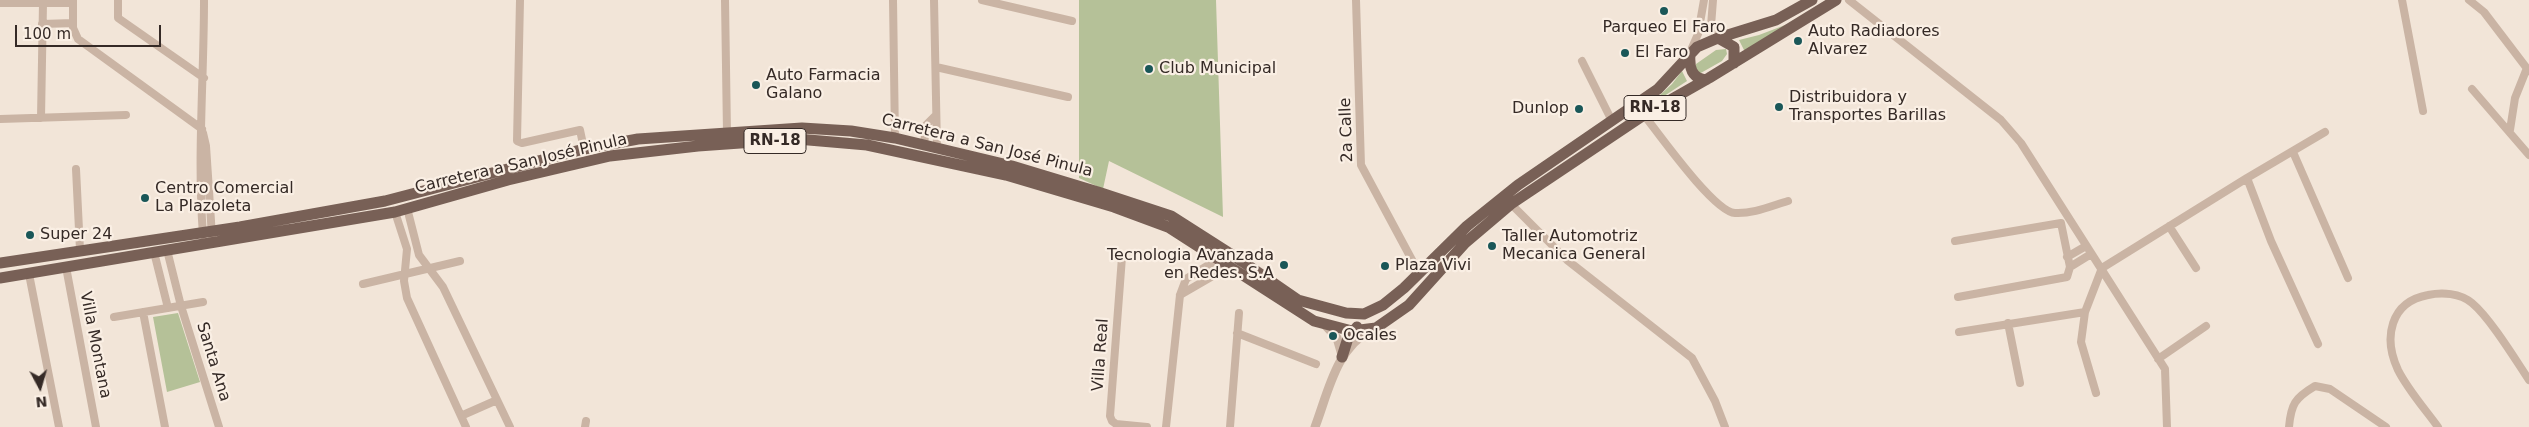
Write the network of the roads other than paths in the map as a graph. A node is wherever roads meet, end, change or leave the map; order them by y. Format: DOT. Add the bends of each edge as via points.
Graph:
graph roads {
  1 [pos="118,0"];
  2 [pos="204,0"];
  3 [pos="520,0"];
  4 [pos="725,0"];
  5 [pos="893,0"];
  6 [pos="934,0"];
  7 [pos="982,0"];
  8 [pos="1356,0"];
  9 [pos="1704,0"];
  10 [pos="1713,0"];
  11 [pos="1812,0"];
  12 [pos="1836,0"];
  13 [pos="1849,0"];
  14 [pos="2402,0"];
  15 [pos="2469,0"];
  16 [pos="73,2"];
  17 [pos="0,3"];
  18 [pos="43,3"];
  19 [pos="1072,22"];
  20 [pos="73,23"];
  21 [pos="42,24"];
  22 [pos="1718,38"];
  23 [pos="1690,54"];
  24 [pos="1582,61"];
  25 [pos="1734,63"];
  26 [pos="936,67"];
  27 [pos="2528,70"];
  28 [pos="204,78"];
  29 [pos="1706,80"];
  30 [pos="2472,89"];
  31 [pos="1068,97"];
  32 [pos="2423,111"];
  33 [pos="126,115"];
  34 [pos="936,115"];
  35 [pos="1644,115"];
  36 [pos="41,118"];
  37 [pos="0,119"];
  38 [pos="1612,121"];
  39 [pos="202,129"];
  40 [pos="2510,130"];
  41 [pos="2325,132"];
  42 [pos="727,133"];
  43 [pos="896,138"];
  44 [pos="925,140"];
  45 [pos="936,147"];
  46 [pos="584,149"];
  47 [pos="2293,152"];
  48 [pos="2529,154"];
  49 [pos="76,169"];
  50 [pos="2247,178"];
  51 [pos="1788,201"];
  52 [pos="1511,204"];
  53 [pos="407,208"];
  54 [pos="394,212"];
  55 [pos="2169,226"];
  56 [pos="208,237"];
  57 [pos="1955,240"];
  58 [pos="2086,246"];
  59 [pos="80,250"];
  60 [pos="167,250"];
  61 [pos="154,252"];
  62 [pos="2091,254"];
  63 [pos="1122,257"];
  64 [pos="2067,257"];
  65 [pos="1220,258"];
  66 [pos="460,261"];
  67 [pos="0,263"];
  68 [pos="1230,266"];
  69 [pos="66,267"];
  70 [pos="430,268"];
  71 [pos="2070,268"];
  72 [pos="2102,268"];
  73 [pos="2196,268"];
  74 [pos="172,269"];
  75 [pos="1423,269"];
  76 [pos="159,272"];
  77 [pos="29,274"];
  78 [pos="406,274"];
  79 [pos="1436,274"];
  80 [pos="0,278"];
  81 [pos="2348,278"];
  82 [pos="363,284"];
  83 [pos="1404,288"];
  84 [pos="1180,295"];
  85 [pos="1958,297"];
  86 [pos="203,302"];
  87 [pos="181,306"];
  88 [pos="168,308"];
  89 [pos="144,312"];
  90 [pos="2085,312"];
  91 [pos="1239,313"];
  92 [pos="114,317"];
  93 [pos="2008,323"];
  94 [pos="1324,325"];
  95 [pos="2206,326"];
  96 [pos="1376,328"];
  97 [pos="1352,331"];
  98 [pos="1959,332"];
  99 [pos="1237,333"];
  100 [pos="2318,344"];
  101 [pos="1342,356"];
  102 [pos="2158,359"];
  103 [pos="1316,364"];
  104 [pos="2529,380"];
  105 [pos="2020,383"];
  106 [pos="2096,393"];
  107 [pos="498,400"];
  108 [pos="462,415"];
  109 [pos="59,427"];
  110 [pos="96,427"];
  111 [pos="165,427"];
  112 [pos="219,427"];
  113 [pos="466,427"];
  114 [pos="510,427"];
  115 [pos="1145,427"];
  116 [pos="1166,427"];
  117 [pos="1230,427"];
  118 [pos="1315,427"];
  119 [pos="1725,427"];
  120 [pos="2166,427"];
  121 [pos="2289,427"];
  122 [pos="2386,427"];
  123 [pos="2438,427"];
  1 -- 28 [label="street" via="118,18"];
  2 -- 28 [label="street"];
  3 -- 46 [label="street" via="517,141 522,143 580,130"];
  4 -- 42 [label="street"];
  5 -- 43 [label="street"];
  6 -- 26 [label="street"];
  7 -- 19 [label="street"];
  8 -- 75 [label="street, 2a Calle" via="1361,165"];
  9 -- 23 [label="street" via="1698,34"];
  10 -- 22 [label="street" via="1710,26"];
  11 -- 22 [label="main road, Carretera a San José Pinula / RN-18" via="1776,20"];
  12 -- 25 [label="main road, Carretera a San José Pinula / RN-18"];
  13 -- 58 [label="street" via="2001,120 2021,143"];
  14 -- 32 [label="street"];
  15 -- 27 [label="street" via="2484,12"];
  16 -- 18 [label="street"];
  16 -- 20 [label="street"];
  17 -- 18 [label="street"];
  18 -- 21 [label="street"];
  20 -- 21 [label="street"];
  20 -- 39 [label="street" via="78,39"];
  21 -- 36 [label="street"];
  22 -- 23 [label="main road, Carretera a San José Pinula / RN-18" via="1704,43"];
  22 -- 25 [label="main road" via="1734,47"];
  23 -- 29 [label="main road" via="1691,72"];
  23 -- 38 [label="main road, Carretera a San José Pinula / RN-18" via="1658,89"];
  24 -- 38 [label="street"];
  25 -- 29 [label="main road, Carretera a San José Pinula / RN-18"];
  26 -- 31 [label="street"];
  26 -- 34 [label="street"];
  27 -- 40 [label="street" via="2515,98"];
  28 -- 39 [label="street"];
  29 -- 35 [label="main road, Carretera a San José Pinula / RN-18"];
  30 -- 40 [label="street"];
  33 -- 36 [label="street"];
  34 -- 44 [label="street" via="926,126"];
  34 -- 45 [label="street"];
  35 -- 51 [label="street" via="1724,210 1754,212"];
  35 -- 52 [label="main road, Carretera a San José Pinula / RN-18"];
  36 -- 37 [label="street"];
  38 -- 75 [label="main road, Carretera a San José Pinula / RN-18" via="1518,185 1467,226"];
  39 -- 56 [label="street" via="206,146"];
  40 -- 48 [label="street"];
  41 -- 47 [label="street"];
  42 -- 43 [label="main road, Carretera a San José Pinula / RN-18" via="802,128"];
  42 -- 46 [label="main road, Carretera a San José Pinula / RN-18" via="638,139"];
  43 -- 44 [label="main road, Carretera a San José Pinula / RN-18"];
  44 -- 45 [label="main road, Carretera a San José Pinula / RN-18"];
  45 -- 83 [label="main road, Carretera a San José Pinula / RN-18" via="1012,166 1171,216 1298,300 1346,313 1364,314 1383,305"];
  46 -- 56 [label="main road, Carretera a San José Pinula / RN-18" via="385,202"];
  47 -- 50 [label="street"];
  47 -- 81 [label="street"];
  49 -- 59 [label="street"];
  50 -- 55 [label="street"];
  50 -- 100 [label="street" via="2271,241"];
  52 -- 79 [label="main road, Carretera a San José Pinula / RN-18" via="1465,243"];
  52 -- 119 [label="street" via="1567,260 1692,358"];
  53 -- 54 [label="main road, Carretera a San José Pinula / RN-18"];
  53 -- 65 [label="main road, Carretera a San José Pinula / RN-18" via="610,156 796,139 867,145 1006,175 1114,207 1168,227"];
  53 -- 70 [label="street" via="419,255"];
  54 -- 56 [label="main road, Carretera a San José Pinula / RN-18"];
  54 -- 78 [label="street" via="407,249"];
  55 -- 72 [label="street"];
  55 -- 73 [label="street"];
  56 -- 59 [label="main road, Carretera a San José Pinula / RN-18"];
  56 -- 60 [label="main road, Carretera a San José Pinula / RN-18"];
  57 -- 64 [label="street" via="2057,223 2062,226"];
  58 -- 62 [label="street"];
  58 -- 64 [label="street"];
  59 -- 67 [label="main road, Carretera a San José Pinula / RN-18"];
  60 -- 61 [label="main road, Carretera a San José Pinula / RN-18"];
  60 -- 74 [label="street, Santa Ana"];
  61 -- 69 [label="main road, Carretera a San José Pinula / RN-18"];
  61 -- 76 [label="street"];
  62 -- 71 [label="street"];
  62 -- 72 [label="street"];
  63 -- 115 [label="street, Villa Real" via="1110,416 1116,424"];
  64 -- 71 [label="street"];
  65 -- 68 [label="main road, Carretera a San José Pinula / RN-18"];
  65 -- 84 [label="street" via="1186,279"];
  66 -- 70 [label="street"];
  68 -- 84 [label="street"];
  68 -- 94 [label="main road, Carretera a San José Pinula / RN-18" via="1294,310"];
  69 -- 77 [label="main road, Carretera a San José Pinula / RN-18"];
  69 -- 110 [label="street, Villa Montana"];
  70 -- 78 [label="street"];
  70 -- 107 [label="street" via="443,287"];
  71 -- 85 [label="street" via="2067,277"];
  72 -- 90 [label="street"];
  72 -- 102 [label="street"];
  74 -- 76 [label="street"];
  74 -- 87 [label="street, Santa Ana"];
  75 -- 79 [label="main road"];
  75 -- 83 [label="main road, Carretera a San José Pinula / RN-18"];
  76 -- 88 [label="street"];
  77 -- 80 [label="main road, Carretera a San José Pinula / RN-18"];
  77 -- 109 [label="street"];
  78 -- 82 [label="street"];
  78 -- 108 [label="street" via="404,289 411,310"];
  79 -- 96 [label="main road, Carretera a San José Pinula / RN-18" via="1408,305"];
  83 -- 97 [label="main road" via="1400,300 1390,309"];
  84 -- 116 [label="street"];
  86 -- 87 [label="street, Santa Ana"];
  87 -- 88 [label="street, Santa Ana"];
  87 -- 112 [label="street, Santa Ana"];
  88 -- 89 [label="street, Santa Ana"];
  89 -- 92 [label="street, Santa Ana"];
  89 -- 111 [label="street"];
  90 -- 93 [label="street"];
  90 -- 106 [label="street" via="2081,342"];
  91 -- 99 [label="street"];
  93 -- 98 [label="street"];
  93 -- 105 [label="street"];
  94 -- 97 [label="main road, Carretera a San José Pinula / RN-18"];
  94 -- 101 [label="street" via="1337,338"];
  95 -- 102 [label="street"];
  96 -- 97 [label="main road, Carretera a San José Pinula / RN-18"];
  96 -- 101 [label="street" via="1356,340"];
  97 -- 101 [label="main road"];
  99 -- 103 [label="street"];
  99 -- 117 [label="street"];
  101 -- 118 [label="street"];
  102 -- 120 [label="street" via="2166,377"];
  104 -- 123 [label="street" via="2471,302 2450,294 2414,299 2398,310 2394,319 2392,347 2399,372"];
  107 -- 108 [label="street"];
  107 -- 114 [label="street"];
  108 -- 113 [label="street"];
  121 -- 122 [label="street" via="2290,410 2301,394 2315,386 2330,389"];
}
